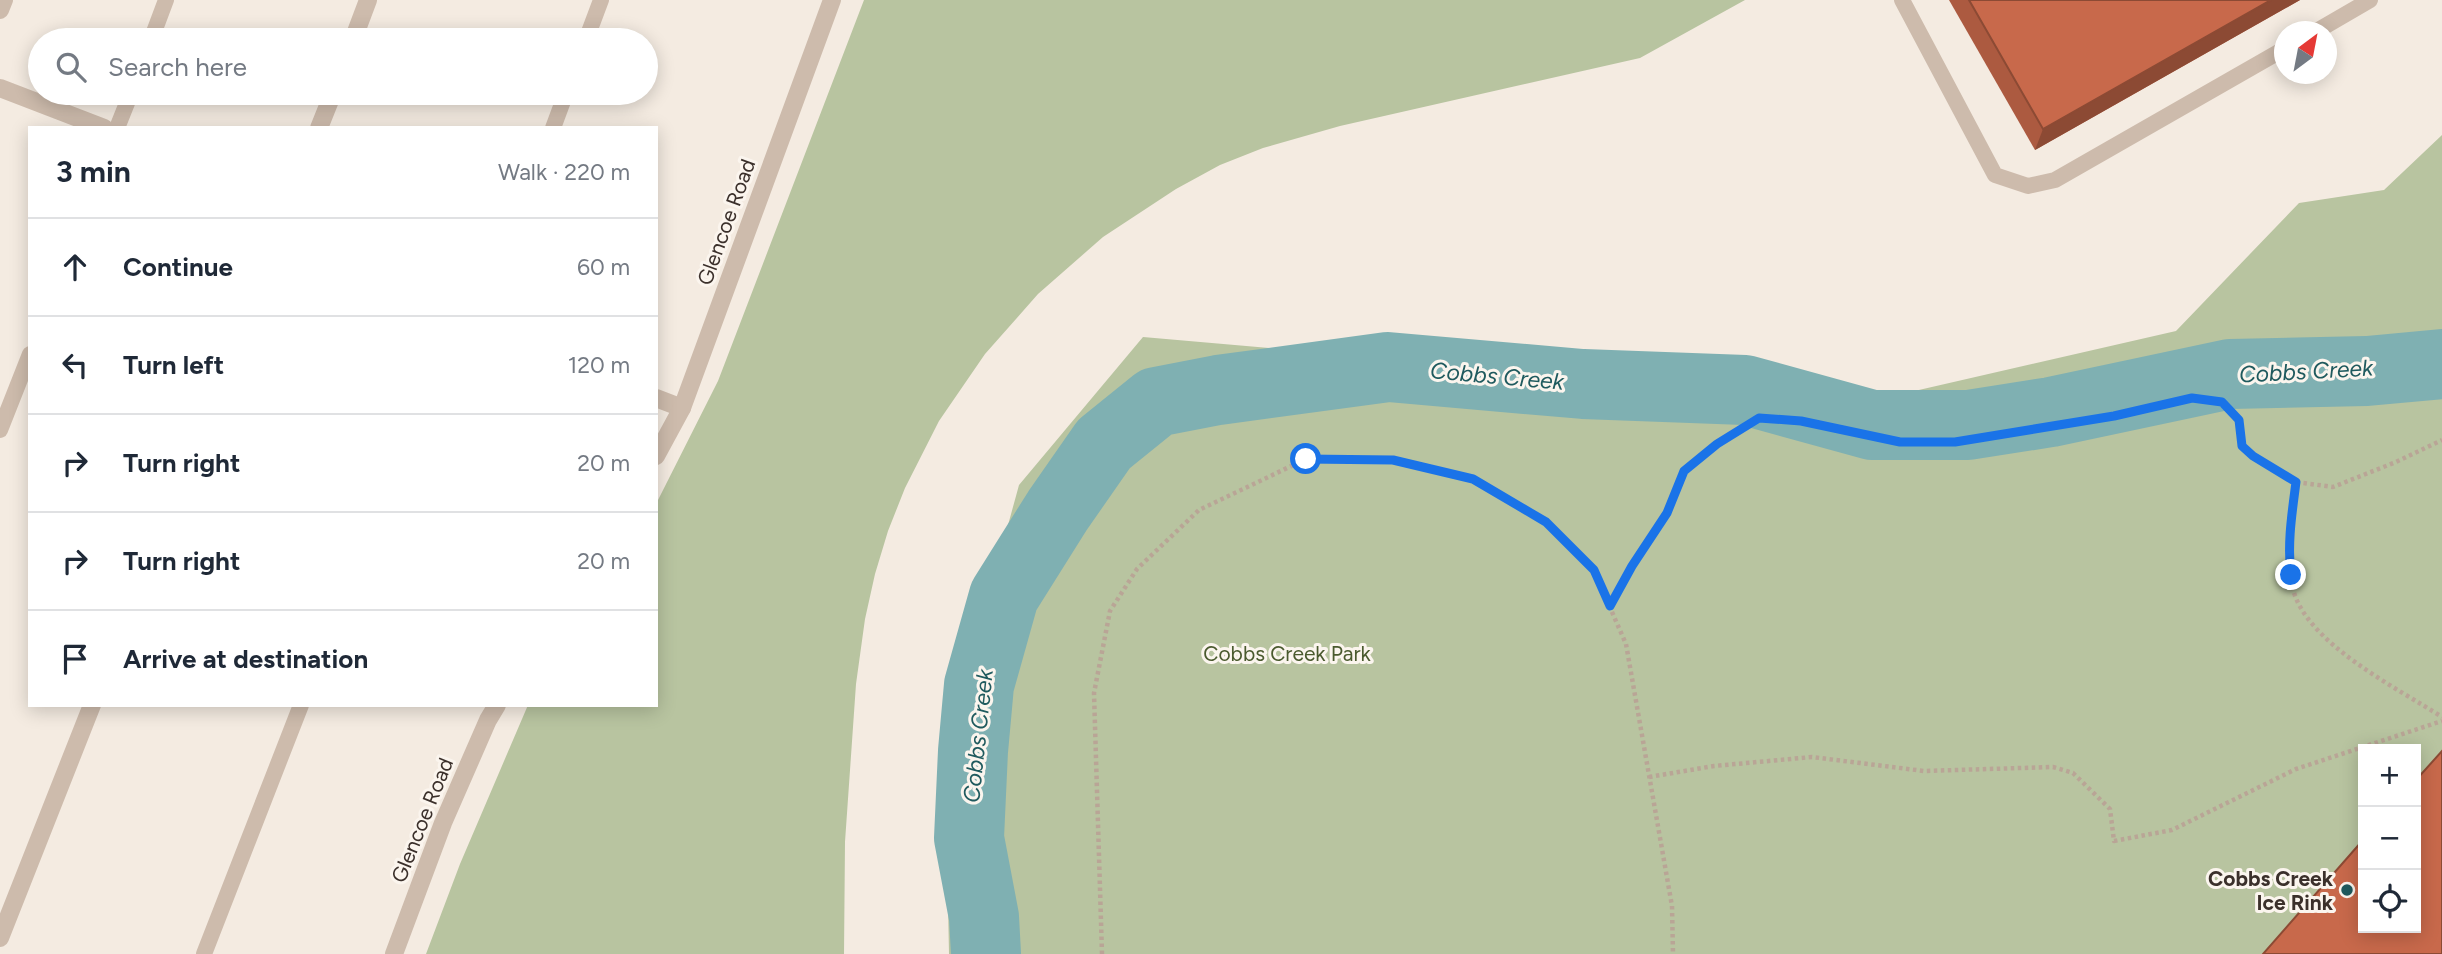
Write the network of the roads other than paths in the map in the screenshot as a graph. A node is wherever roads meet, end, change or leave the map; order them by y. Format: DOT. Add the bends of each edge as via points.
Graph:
graph roads {
  1 [pos="4,0"];
  2 [pos="166,0"];
  3 [pos="368,0"];
  4 [pos="601,0"];
  5 [pos="832,0"];
  6 [pos="1902,0"];
  7 [pos="2370,0"];
  8 [pos="0,10"];
  9 [pos="2334,21"];
  10 [pos="156,28"];
  11 [pos="358,28"];
  12 [pos="590,28"];
  13 [pos="2274,55"];
  14 [pos="0,88"];
  15 [pos="28,99"];
  16 [pos="44,105"];
  17 [pos="126,105"];
  18 [pos="328,105"];
  19 [pos="562,105"];
  20 [pos="99,126"];
  21 [pos="118,126"];
  22 [pos="320,126"];
  23 [pos="554,126"];
  24 [pos="28,359"];
  25 [pos="658,399"];
  26 [pos="682,408"];
  27 [pos="0,430"];
  28 [pos="658,452"];
  29 [pos="91,707"];
  30 [pos="300,707"];
  31 [pos="496,707"];
  32 [pos="0,938"];
  33 [pos="204,954"];
  34 [pos="394,954"];
  1 -- 8 [label="street"];
  2 -- 10 [label="lane"];
  3 -- 11 [label="street"];
  4 -- 12 [label="lane"];
  5 -- 26 [label="street, Glencoe Road"];
  6 -- 13 [label="lane" via="1995,176 2028,187 2055,180"];
  7 -- 9 [label="lane"];
  14 -- 15 [label="street"];
  16 -- 20 [label="street"];
  17 -- 21 [label="lane"];
  18 -- 22 [label="street"];
  19 -- 23 [label="lane"];
  24 -- 27 [label="lane"];
  25 -- 26 [label="street"];
  26 -- 28 [label="street, Glencoe Road"];
  29 -- 32 [label="street"];
  30 -- 33 [label="lane"];
  31 -- 34 [label="street, Glencoe Road" via="443,823"];
}
